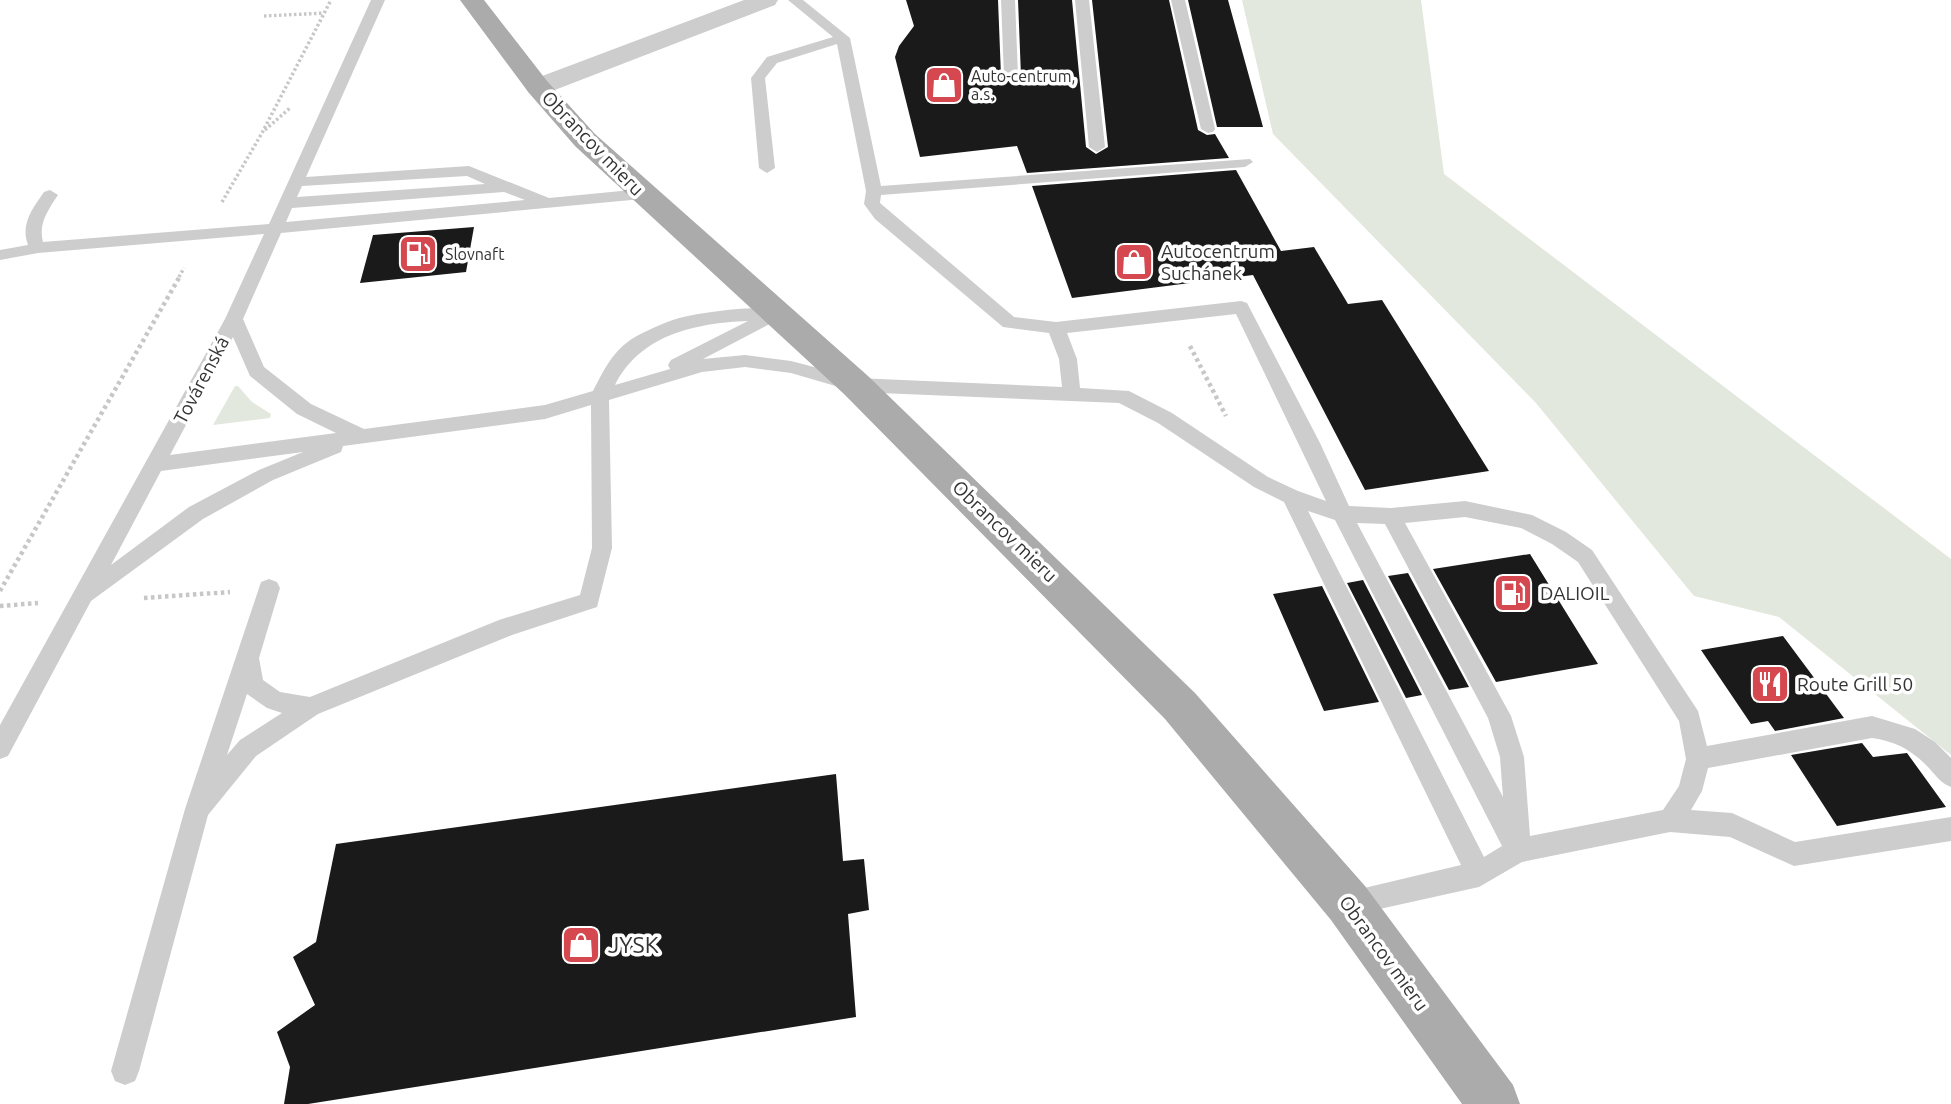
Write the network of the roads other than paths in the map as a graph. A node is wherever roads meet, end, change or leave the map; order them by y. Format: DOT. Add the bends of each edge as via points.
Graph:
graph roads {
  1 [pos="379,0"];
  2 [pos="472,0"];
  3 [pos="794,0"];
  4 [pos="1008,0"];
  5 [pos="1082,0"];
  6 [pos="1178,0"];
  7 [pos="749,3"];
  8 [pos="843,38"];
  9 [pos="1011,76"];
  10 [pos="538,87"];
  11 [pos="1208,129"];
  12 [pos="1097,147"];
  13 [pos="1245,162"];
  14 [pos="767,169"];
  15 [pos="297,181"];
  16 [pos="506,187"];
  17 [pos="874,191"];
  18 [pos="642,194"];
  19 [pos="50,195"];
  20 [pos="288,203"];
  21 [pos="553,204"];
  22 [pos="276,229"];
  23 [pos="38,248"];
  24 [pos="0,255"];
  25 [pos="775,314"];
  26 [pos="234,319"];
  27 [pos="1056,328"];
  28 [pos="651,379"];
  29 [pos="856,386"];
  30 [pos="600,395"];
  31 [pos="1072,396"];
  32 [pos="362,436"];
  33 [pos="156,464"];
  34 [pos="1291,496"];
  35 [pos="1342,514"];
  36 [pos="1391,516"];
  37 [pos="269,588"];
  38 [pos="82,599"];
  39 [pos="248,658"];
  40 [pos="310,706"];
  41 [pos="0,748"];
  42 [pos="1698,759"];
  43 [pos="1951,776"];
  44 [pos="197,809"];
  45 [pos="1670,820"];
  46 [pos="1951,829"];
  47 [pos="1518,850"];
  48 [pos="1479,874"];
  49 [pos="1348,903"];
  50 [pos="125,1071"];
  51 [pos="1494,1104"];
  1 -- 15 [label="lane, Továrenská"];
  2 -- 10 [label="main road, Obrancov mieru"];
  3 -- 8 [label="lane"];
  4 -- 9 [label="lane"];
  5 -- 12 [label="lane"];
  6 -- 11 [label="lane"];
  7 -- 10 [label="street"];
  8 -- 14 [label="lane" via="772,60 758,78"];
  8 -- 17 [label="lane"];
  10 -- 18 [label="main road, Obrancov mieru"];
  13 -- 17 [label="lane"];
  15 -- 16 [label="lane" via="469,171"];
  15 -- 20 [label="lane, Továrenská"];
  16 -- 20 [label="lane"];
  16 -- 21 [label="lane"];
  17 -- 27 [label="lane" via="872,204 881,215 1009,323"];
  18 -- 21 [label="lane"];
  18 -- 25 [label="main road, Obrancov mieru"];
  19 -- 23 [label="lane" via="33,221 32,239"];
  20 -- 22 [label="lane, Továrenská"];
  21 -- 22 [label="lane"];
  22 -- 23 [label="lane"];
  22 -- 26 [label="lane, Továrenská"];
  23 -- 24 [label="lane"];
  25 -- 28 [label="lane"];
  25 -- 29 [label="main road, Obrancov mieru"];
  25 -- 30 [label="lane" via="683,323 651,337 617,362"];
  26 -- 32 [label="lane" via="257,371 304,409"];
  26 -- 33 [label="lane, Továrenská"];
  27 -- 31 [label="lane" via="1068,359"];
  27 -- 35 [label="lane" via="1241,307"];
  28 -- 29 [label="lane" via="744,361 791,367"];
  28 -- 30 [label="lane"];
  29 -- 31 [label="lane"];
  29 -- 49 [label="main road, Obrancov mieru" via="1180,706"];
  30 -- 32 [label="lane" via="545,412"];
  30 -- 40 [label="lane" via="601,548 589,601 495,632"];
  31 -- 34 [label="lane" via="1122,396"];
  32 -- 33 [label="lane"];
  32 -- 38 [label="lane" via="266,475 196,513"];
  33 -- 38 [label="lane, Továrenská"];
  34 -- 35 [label="lane"];
  34 -- 48 [label="lane"];
  35 -- 36 [label="lane"];
  35 -- 47 [label="lane"];
  36 -- 42 [label="lane" via="1465,509 1525,521 1585,556 1690,718"];
  36 -- 47 [label="lane" via="1499,716 1512,757"];
  37 -- 39 [label="lane"];
  38 -- 41 [label="lane, Továrenská"];
  39 -- 40 [label="lane" via="252,685 275,701"];
  39 -- 44 [label="lane"];
  40 -- 44 [label="lane" via="247,748"];
  42 -- 43 [label="lane" via="1872,727 1892,728 1916,741"];
  42 -- 45 [label="lane" via="1690,791"];
  44 -- 50 [label="lane"];
  45 -- 46 [label="lane" via="1732,825 1794,854"];
  45 -- 47 [label="lane"];
  47 -- 48 [label="lane"];
  48 -- 49 [label="lane"];
  49 -- 51 [label="main road, Obrancov mieru"];
}
